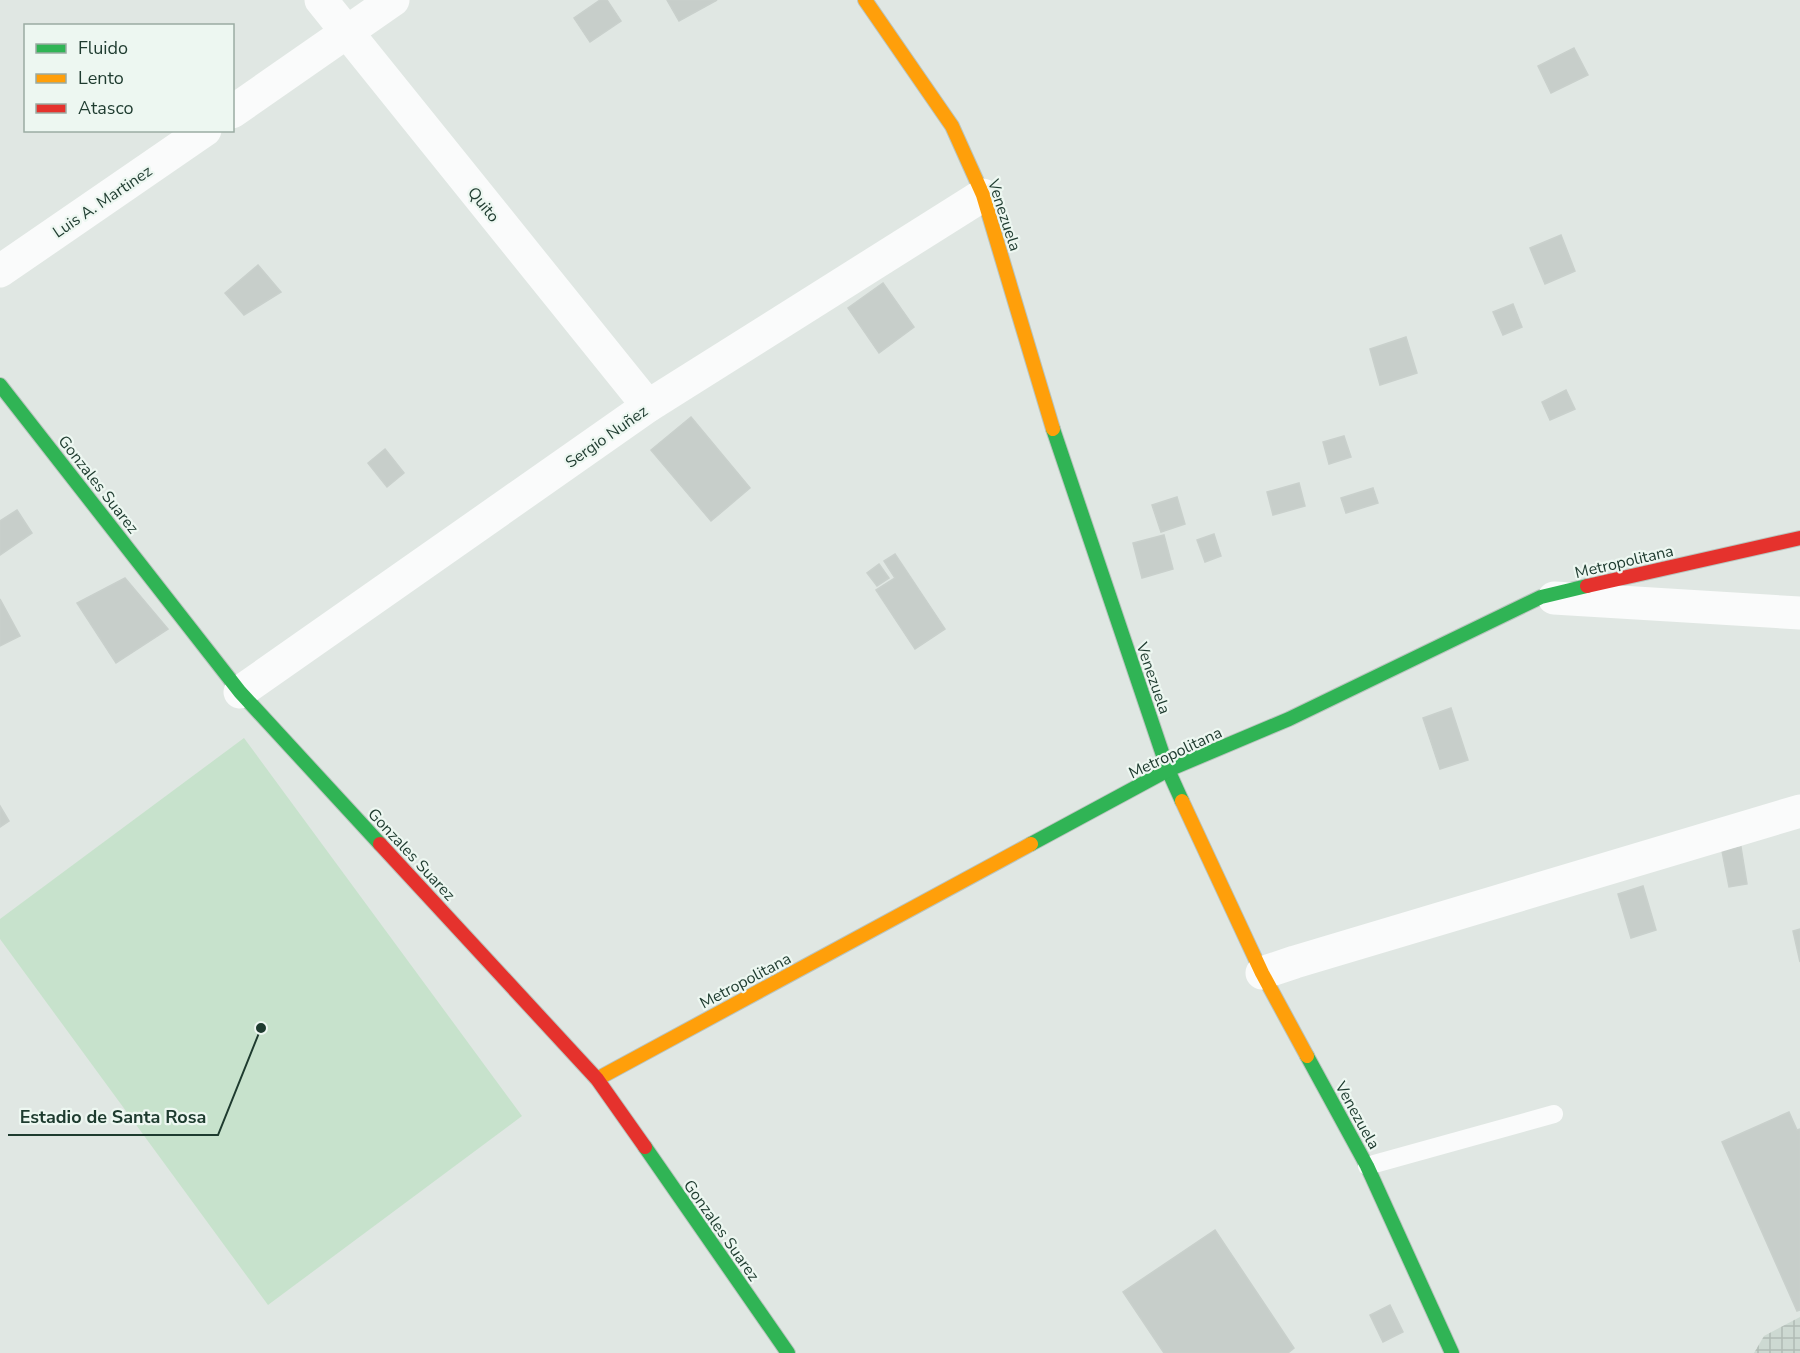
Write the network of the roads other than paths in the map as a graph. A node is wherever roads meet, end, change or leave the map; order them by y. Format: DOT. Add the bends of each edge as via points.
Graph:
graph roads {
  1 [pos="321,0"];
  2 [pos="393,0"];
  3 [pos="865,0"];
  4 [pos="346,34"];
  5 [pos="234,110"];
  6 [pos="202,132"];
  7 [pos="983,195"];
  8 [pos="0,271"];
  9 [pos="0,385"];
  10 [pos="648,406"];
  11 [pos="1800,538"];
  12 [pos="1541,597"];
  13 [pos="1800,613"];
  14 [pos="240,692"];
  15 [pos="1168,770"];
  16 [pos="1800,812"];
  17 [pos="1262,973"];
  18 [pos="597,1079"];
  19 [pos="1554,1114"];
  20 [pos="1367,1166"];
  21 [pos="788,1353"];
  22 [pos="1452,1353"];
  1 -- 4 [label="street, Quito"];
  2 -- 4 [label="street"];
  3 -- 7 [label="street, Venezuela" via="952,126"];
  4 -- 5 [label="street"];
  4 -- 10 [label="street, Quito"];
  6 -- 8 [label="street, Luis A. Martinez"];
  7 -- 10 [label="street, Sergio Nuñez"];
  7 -- 15 [label="street, Venezuela" via="1041,394"];
  9 -- 14 [label="street, Gonzales Suarez"];
  10 -- 14 [label="street, Sergio Nuñez"];
  11 -- 12 [label="street, Metropolitana"];
  12 -- 13 [label="street"];
  12 -- 15 [label="street, Metropolitana" via="1289,719"];
  14 -- 18 [label="street, Gonzales Suarez"];
  15 -- 17 [label="street, Venezuela"];
  15 -- 18 [label="street, Metropolitana"];
  16 -- 17 [label="street"];
  17 -- 20 [label="street, Venezuela"];
  18 -- 21 [label="street, Gonzales Suarez"];
  19 -- 20 [label="lane"];
  20 -- 22 [label="street, Venezuela"];
}
